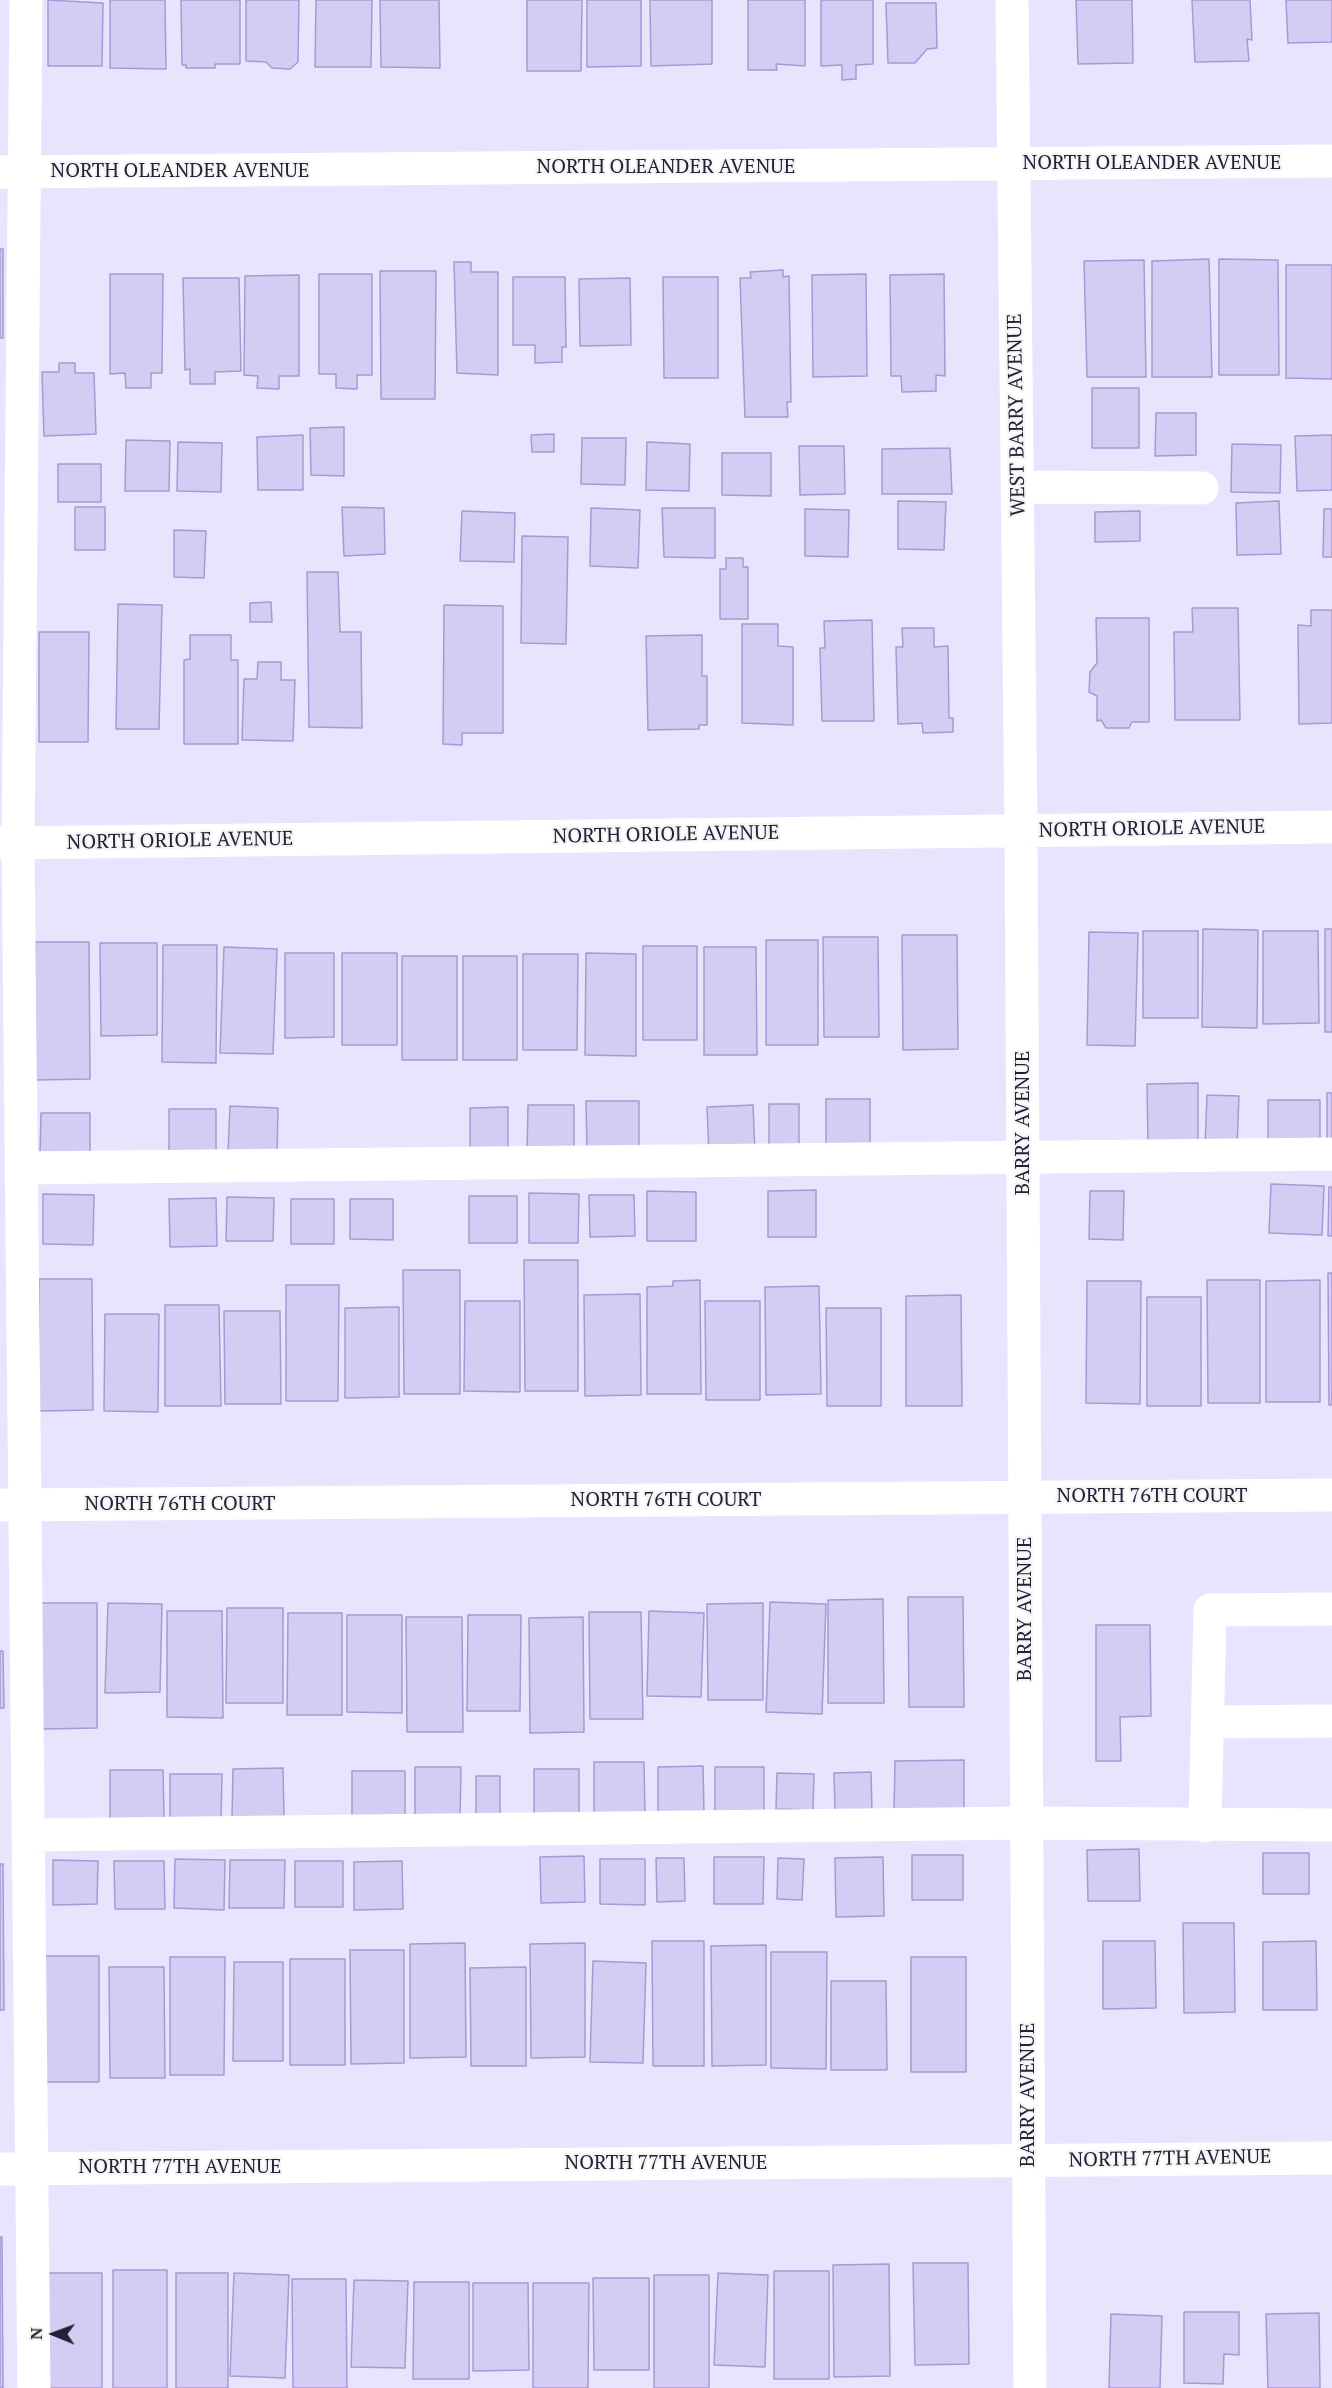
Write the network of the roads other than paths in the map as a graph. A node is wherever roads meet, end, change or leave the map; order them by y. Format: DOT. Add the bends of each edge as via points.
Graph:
graph roads {
  1 [pos="26,0"];
  2 [pos="1012,0"];
  3 [pos="1332,162"];
  4 [pos="1014,164"];
  5 [pos="12,172"];
  6 [pos="11,348"];
  7 [pos="1018,487"];
  8 [pos="1202,488"];
  9 [pos="1332,827"];
  10 [pos="1021,831"];
  11 [pos="9,843"];
  12 [pos="1332,1154"];
  13 [pos="1023,1157"];
  14 [pos="21,1168"];
  15 [pos="1332,1495"];
  16 [pos="1025,1497"];
  17 [pos="12,1505"];
  18 [pos="1332,1610"];
  19 [pos="1332,1721"];
  20 [pos="1207,1722"];
  21 [pos="1026,1823"];
  22 [pos="1332,1825"];
  23 [pos="1205,1826"];
  24 [pos="28,1835"];
  25 [pos="1332,2158"];
  26 [pos="1029,2160"];
  27 [pos="16,2169"];
  28 [pos="34,2388"];
  29 [pos="1030,2388"];
  1 -- 5 [label="street"];
  2 -- 4 [label="street, WEST BARRY AVENUE"];
  3 -- 4 [label="street, NORTH OLEANDER AVENUE"];
  4 -- 5 [label="street, NORTH OLEANDER AVENUE"];
  4 -- 7 [label="street, WEST BARRY AVENUE"];
  5 -- 6 [label="street"];
  6 -- 11 [label="street"];
  7 -- 8 [label="street"];
  7 -- 10 [label="street, WEST BARRY AVENUE"];
  9 -- 10 [label="street, NORTH ORIOLE AVENUE"];
  10 -- 11 [label="street, NORTH ORIOLE AVENUE"];
  10 -- 13 [label="street, BARRY AVENUE"];
  11 -- 14 [label="street"];
  12 -- 13 [label="street"];
  13 -- 14 [label="street"];
  13 -- 16 [label="street, BARRY AVENUE"];
  14 -- 17 [label="street"];
  15 -- 16 [label="street, NORTH 76TH COURT"];
  16 -- 17 [label="street, NORTH 76TH COURT"];
  16 -- 21 [label="street, BARRY AVENUE"];
  17 -- 24 [label="street"];
  18 -- 20 [label="street" via="1210,1610"];
  19 -- 20 [label="street"];
  20 -- 23 [label="street"];
  21 -- 23 [label="street"];
  21 -- 24 [label="street"];
  21 -- 26 [label="street, BARRY AVENUE"];
  22 -- 23 [label="street"];
  24 -- 27 [label="street"];
  25 -- 26 [label="street, NORTH 77TH AVENUE"];
  26 -- 27 [label="street, NORTH 77TH AVENUE"];
  26 -- 29 [label="street, BARRY AVENUE"];
  27 -- 28 [label="street"];
}
